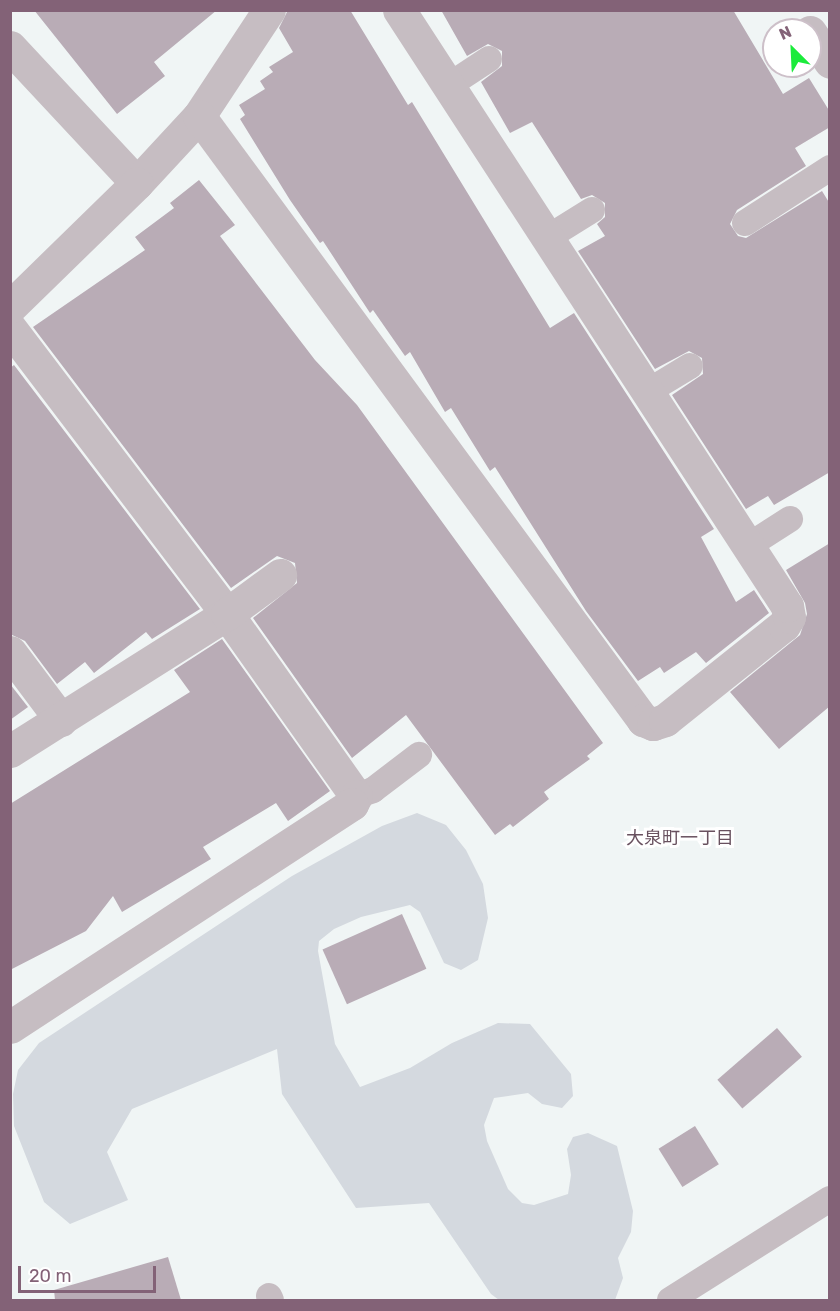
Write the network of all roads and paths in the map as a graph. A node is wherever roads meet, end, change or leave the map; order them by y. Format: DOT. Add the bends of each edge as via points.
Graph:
graph roads {
  1 [pos="269,10"];
  2 [pos="399,10"];
  3 [pos="10,46"];
  4 [pos="489,59"];
  5 [pos="448,86"];
  6 [pos="199,116"];
  7 [pos="830,168"];
  8 [pos="137,183"];
  9 [pos="592,210"];
  10 [pos="746,224"];
  11 [pos="548,238"];
  12 [pos="10,307"];
  13 [pos="10,328"];
  14 [pos="690,366"];
  15 [pos="647,392"];
  16 [pos="790,519"];
  17 [pos="748,546"];
  18 [pos="280,575"];
  19 [pos="227,614"];
  20 [pos="10,652"];
  21 [pos="61,720"];
  22 [pos="10,751"];
  23 [pos="419,755"];
  24 [pos="356,796"];
  25 [pos="10,1027"];
  26 [pos="830,1199"];
  27 [pos="670,1300"];
  1 -- 6 [label="street"];
  2 -- 5 [label="street"];
  3 -- 8 [label="street"];
  4 -- 5 [label="lane"];
  5 -- 11 [label="street"];
  6 -- 8 [label="street"];
  6 -- 17 [label="street" via="643,720 653,724 665,720 789,617 787,606"];
  7 -- 10 [label="lane"];
  8 -- 12 [label="street"];
  9 -- 11 [label="lane"];
  11 -- 15 [label="street"];
  13 -- 19 [label="street"];
  14 -- 15 [label="lane"];
  15 -- 17 [label="street"];
  16 -- 17 [label="lane"];
  18 -- 19 [label="street"];
  19 -- 21 [label="street"];
  19 -- 24 [label="street"];
  20 -- 21 [label="street"];
  21 -- 22 [label="street"];
  23 -- 24 [label="lane" via="373,790"];
  24 -- 25 [label="street" via="352,804"];
  26 -- 27 [label="lane"];
}
